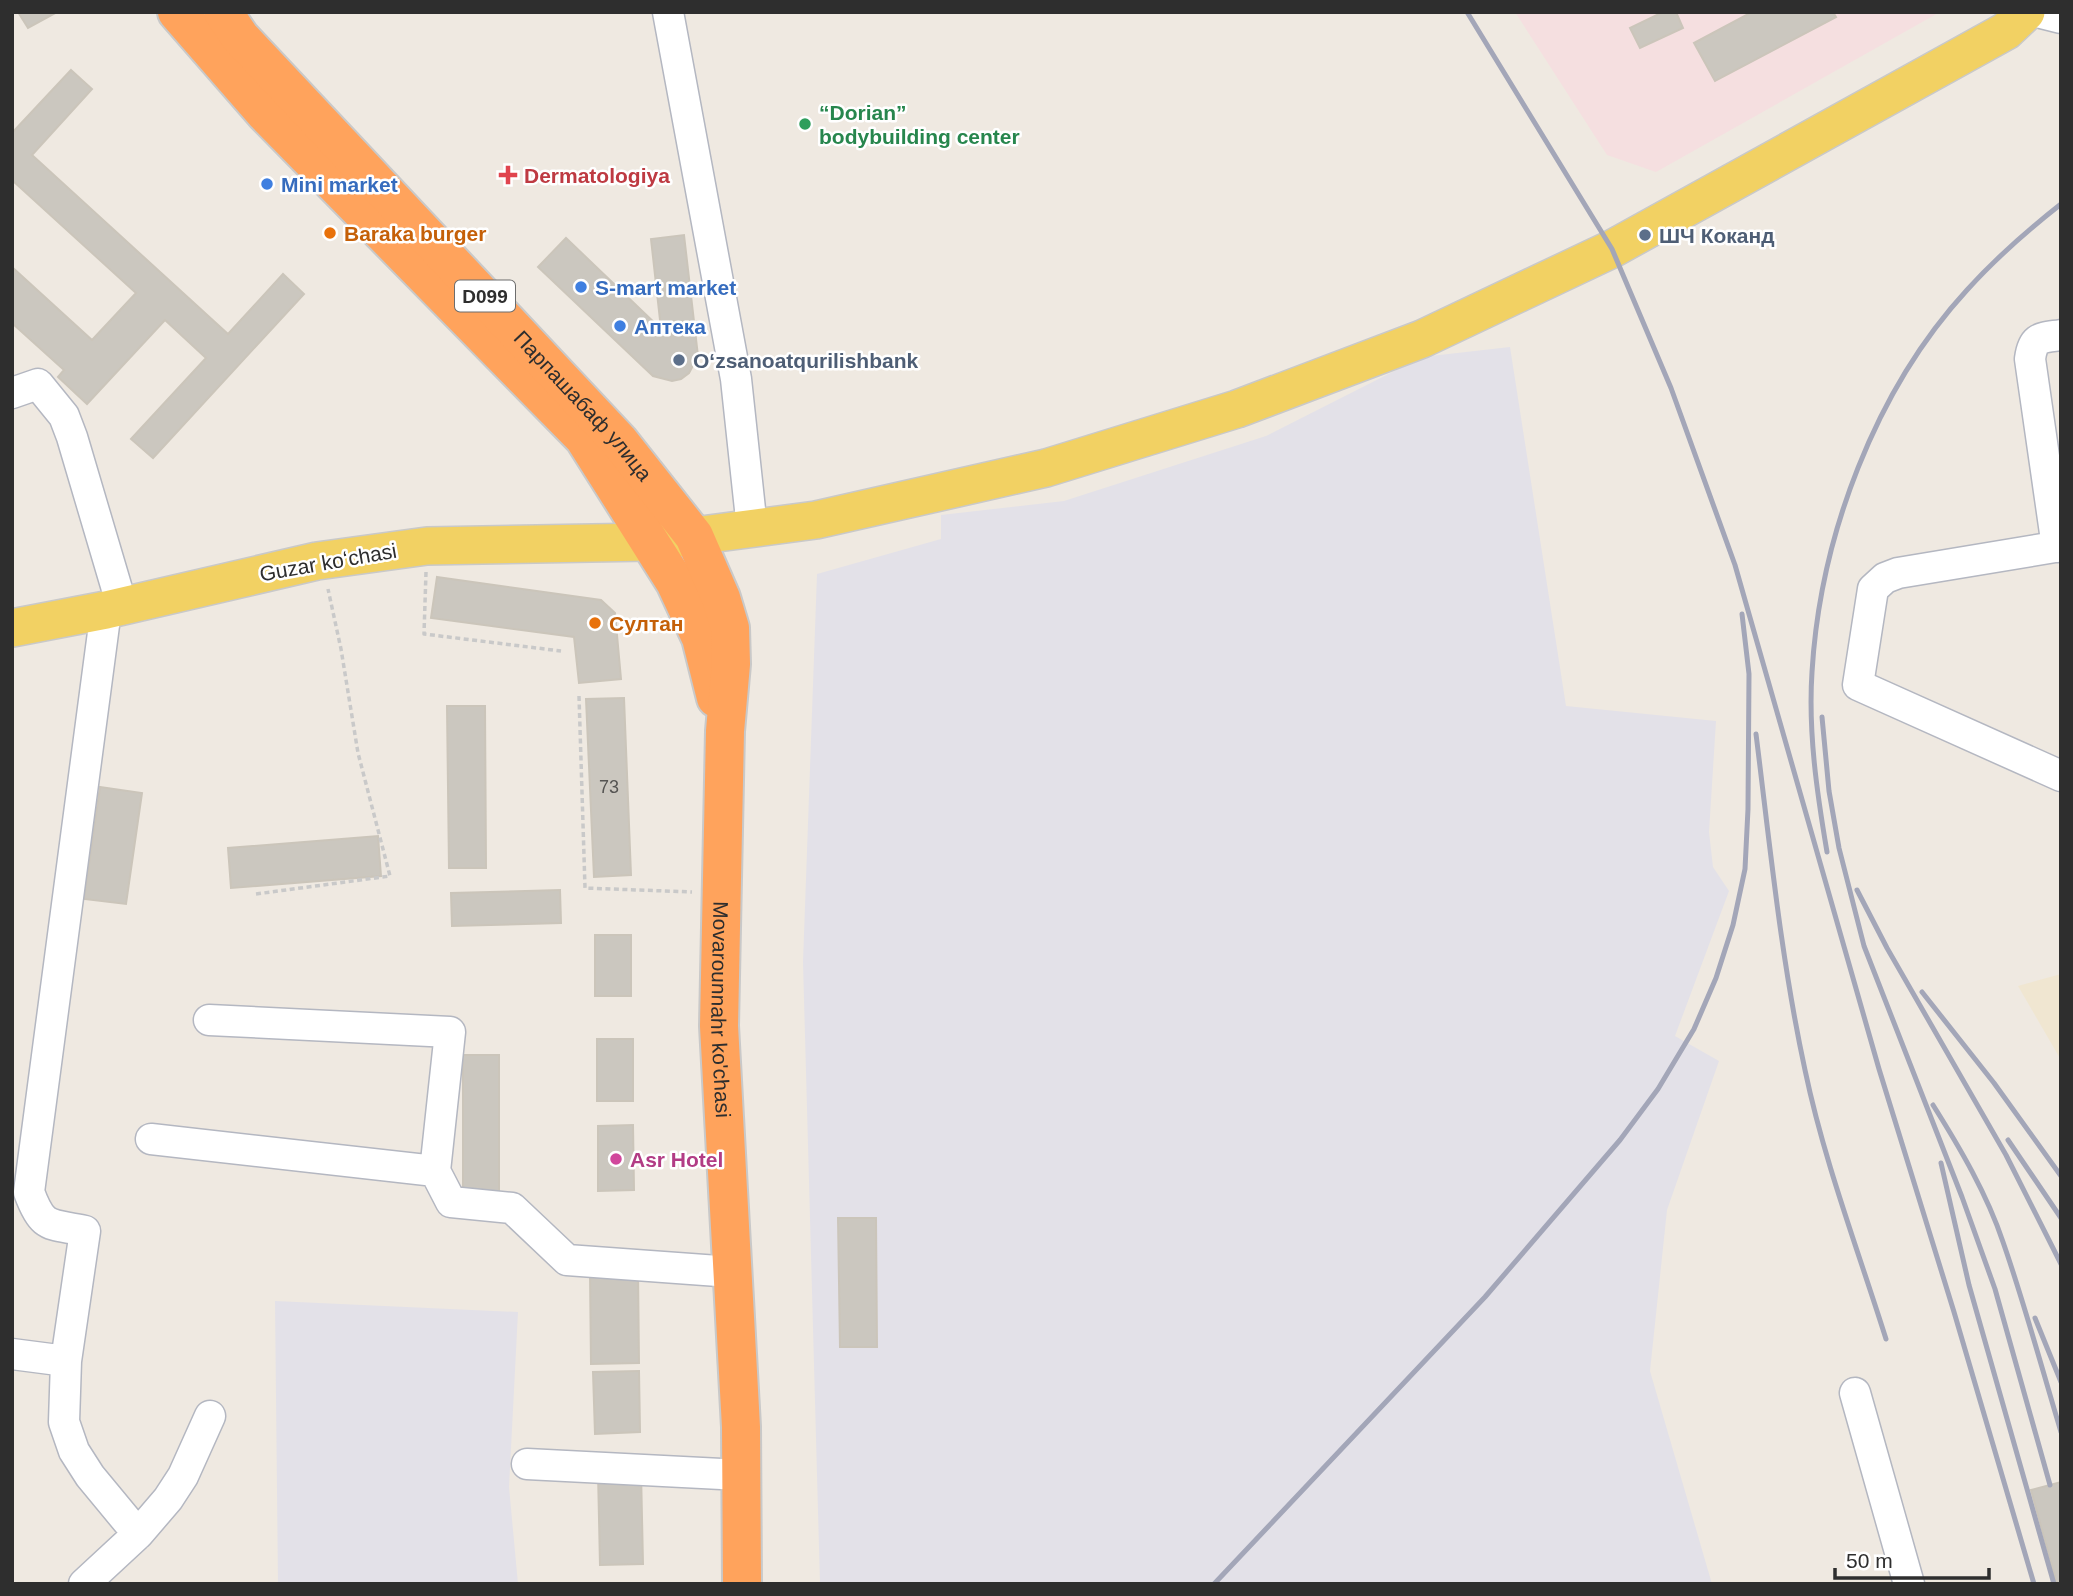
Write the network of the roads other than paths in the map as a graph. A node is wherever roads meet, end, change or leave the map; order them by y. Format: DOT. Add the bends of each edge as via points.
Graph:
graph roads {
  1 [pos="177,12"];
  2 [pos="223,12"];
  3 [pos="668,12"];
  4 [pos="2025,12"];
  5 [pos="2037,12"];
  6 [pos="2061,18"];
  7 [pos="2061,335"];
  8 [pos="12,393"];
  9 [pos="752,528"];
  10 [pos="694,536"];
  11 [pos="648,542"];
  12 [pos="2059,547"];
  13 [pos="721,598"];
  14 [pos="114,608"];
  15 [pos="12,628"];
  16 [pos="725,731"];
  17 [pos="2060,782"];
  18 [pos="209,1020"];
  19 [pos="151,1139"];
  20 [pos="435,1171"];
  21 [pos="732,1272"];
  22 [pos="12,1354"];
  23 [pos="66,1361"];
  24 [pos="1855,1393"];
  25 [pos="210,1416"];
  26 [pos="527,1464"];
  27 [pos="741,1475"];
  28 [pos="138,1534"];
  29 [pos="84,1584"];
  30 [pos="743,1584"];
  31 [pos="1909,1584"];
  1 -- 11 [label="highway, Парпашабаф улица / D099" via="265,113 584,439"];
  2 -- 10 [label="highway, Парпашабаф улица / D099" via="240,37 619,441"];
  3 -- 9 [label="street" via="736,379"];
  4 -- 9 [label="main road, Guzar koʻchasi" via="2006,31 1612,249 1422,339 1237,409 1046,468 816,520"];
  5 -- 6 [label="street"];
  7 -- 12 [label="street" via="2039,339 2032,345 2030,359"];
  8 -- 14 [label="street" via="38,384 64,416"];
  9 -- 10 [label="main road, Guzar koʻchasi"];
  10 -- 11 [label="main road, Guzar koʻchasi"];
  10 -- 13 [label="highway, Парпашабаф улица / D099"];
  11 -- 14 [label="main road, Guzar koʻchasi" via="427,546 317,561"];
  11 -- 16 [label="highway, Movarounnahr ko'chasi / D099" via="675,582 701,638"];
  12 -- 17 [label="street" via="1885,578 1873,589 1858,685"];
  13 -- 16 [label="highway, Movarounnahr ko'chasi / D099" via="730,628"];
  14 -- 15 [label="main road, Guzar koʻchasi"];
  14 -- 23 [label="street" via="29,1192 37,1214 47,1223 85,1231"];
  16 -- 21 [label="highway, Movarounnahr ko'chasi / D099" via="719,1026"];
  18 -- 20 [label="street" via="450,1032"];
  19 -- 20 [label="street"];
  20 -- 21 [label="street" via="451,1202 512,1208 567,1260"];
  21 -- 27 [label="highway, Movarounnahr ko'chasi / D099"];
  22 -- 23 [label="street"];
  23 -- 28 [label="street" via="64,1422 74,1451"];
  24 -- 31 [label="street"];
  25 -- 28 [label="street" via="183,1476"];
  26 -- 27 [label="street"];
  27 -- 30 [label="highway, Movarounnahr ko'chasi / D099"];
  28 -- 29 [label="street"];
}
